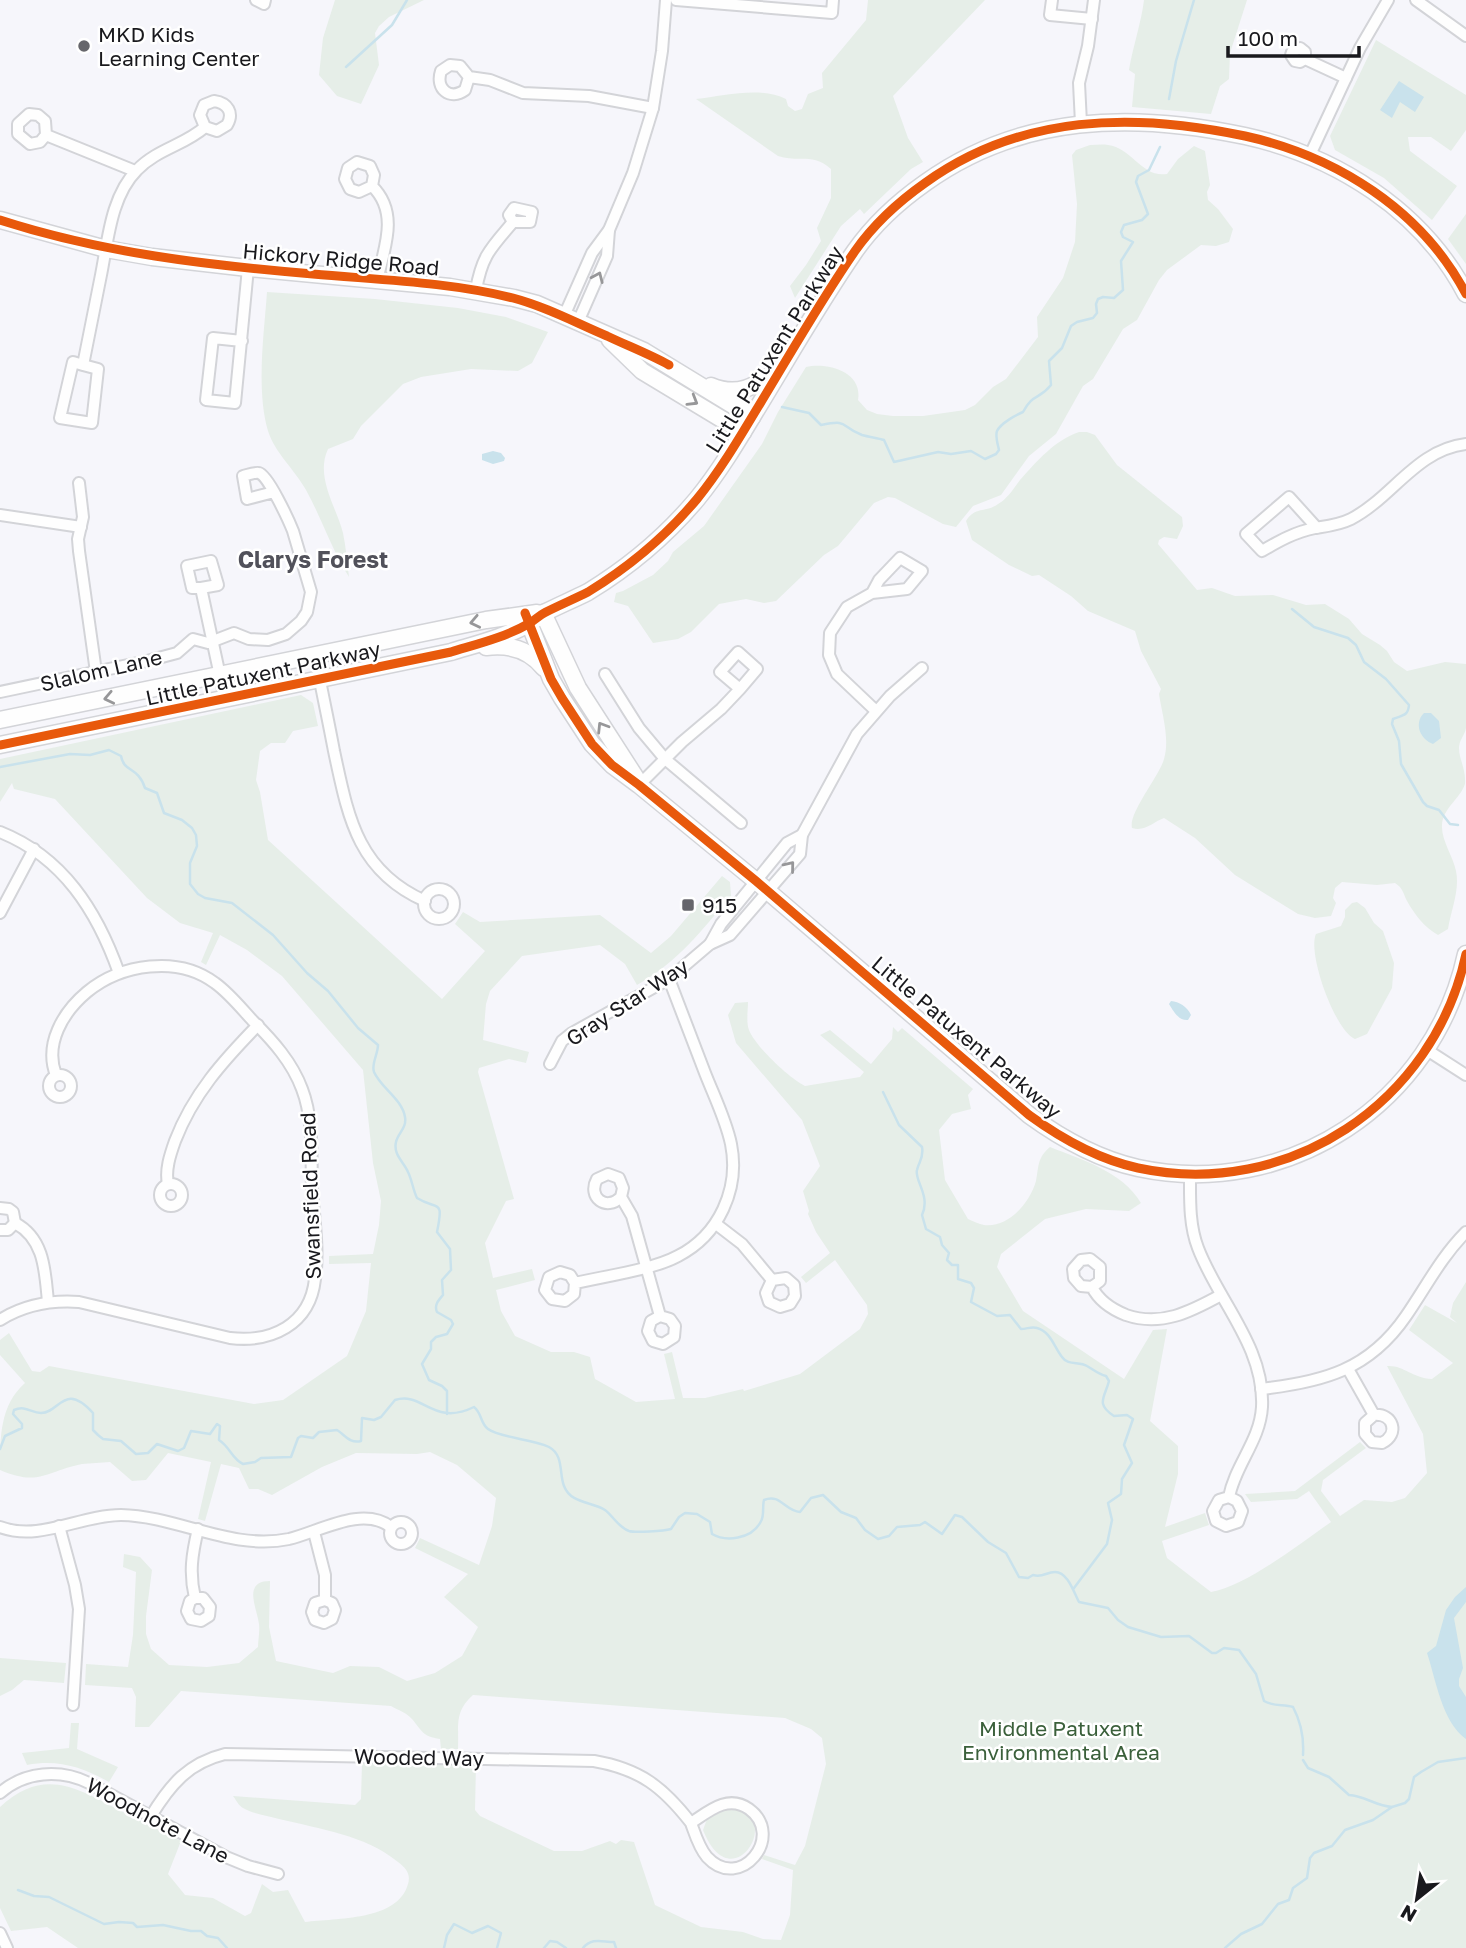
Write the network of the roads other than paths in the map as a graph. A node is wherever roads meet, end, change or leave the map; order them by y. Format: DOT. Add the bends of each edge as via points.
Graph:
graph roads {
  1 [pos="256,0"];
  2 [pos="265,0"];
  3 [pos="666,0"];
  4 [pos="676,0"];
  5 [pos="833,0"];
  6 [pos="1052,0"];
  7 [pos="1094,0"];
  8 [pos="1388,0"];
  9 [pos="1416,0"];
  10 [pos="792,5"];
  11 [pos="1092,19"];
  12 [pos="1466,36"];
  13 [pos="1305,58"];
  14 [pos="469,77"];
  15 [pos="1346,78"];
  16 [pos="653,108"];
  17 [pos="1082,123"];
  18 [pos="205,127"];
  19 [pos="47,135"];
  20 [pos="1310,155"];
  21 [pos="135,171"];
  22 [pos="372,186"];
  23 [pos="0,220"];
  24 [pos="513,222"];
  25 [pos="107,249"];
  26 [pos="248,268"];
  27 [pos="377,280"];
  28 [pos="476,290"];
  29 [pos="1466,294"];
  30 [pos="571,319"];
  31 [pos="606,336"];
  32 [pos="242,341"];
  33 [pos="83,365"];
  34 [pos="784,365"];
  35 [pos="689,378"];
  36 [pos="752,417"];
  37 [pos="743,432"];
  38 [pos="1466,444"];
  39 [pos="79,483"];
  40 [pos="274,492"];
  41 [pos="0,515"];
  42 [pos="81,527"];
  43 [pos="1317,528"];
  44 [pos="201,588"];
  45 [pos="872,593"];
  46 [pos="533,616"];
  47 [pos="213,642"];
  48 [pos="451,652"];
  49 [pos="315,655"];
  50 [pos="922,668"];
  51 [pos="96,672"];
  52 [pos="605,674"];
  53 [pos="219,675"];
  54 [pos="551,678"];
  55 [pos="320,680"];
  56 [pos="740,689"];
  57 [pos="0,692"];
  58 [pos="225,699"];
  59 [pos="876,711"];
  60 [pos="0,720"];
  61 [pos="0,746"];
  62 [pos="665,759"];
  63 [pos="639,785"];
  64 [pos="741,823"];
  65 [pos="0,832"];
  66 [pos="802,835"];
  67 [pos="34,849"];
  68 [pos="755,881"];
  69 [pos="768,892"];
  70 [pos="425,901"];
  71 [pos="0,913"];
  72 [pos="710,944"];
  73 [pos="1466,954"];
  74 [pos="119,973"];
  75 [pos="668,979"];
  76 [pos="258,1026"];
  77 [pos="1427,1050"];
  78 [pos="550,1064"];
  79 [pos="56,1075"];
  80 [pos="1466,1075"];
  81 [pos="1190,1174"];
  82 [pos="168,1184"];
  83 [pos="621,1198"];
  84 [pos="0,1208"];
  85 [pos="15,1223"];
  86 [pos="716,1224"];
  87 [pos="0,1230"];
  88 [pos="1466,1232"];
  89 [pos="646,1266"];
  90 [pos="772,1280"];
  91 [pos="575,1283"];
  92 [pos="1092,1287"];
  93 [pos="1221,1295"];
  94 [pos="48,1302"];
  95 [pos="660,1316"];
  96 [pos="0,1320"];
  97 [pos="1349,1369"];
  98 [pos="1261,1389"];
  99 [pos="1374,1415"];
  100 [pos="1229,1497"];
  101 [pos="59,1526"];
  102 [pos="0,1527"];
  103 [pos="391,1527"];
  104 [pos="198,1529"];
  105 [pos="314,1532"];
  106 [pos="195,1598"];
  107 [pos="325,1600"];
  108 [pos="73,1705"];
  109 [pos="0,1793"];
  110 [pos="151,1816"];
  111 [pos="691,1823"];
  112 [pos="278,1874"];
  113 [pos="0,1933"];
  114 [pos="7,1948"];
  1 -- 2 [label="street" via="264,4"];
  3 -- 16 [label="street"];
  4 -- 10 [label="street"];
  5 -- 10 [label="street" via="832,13"];
  6 -- 11 [label="street" via="1050,15"];
  7 -- 11 [label="street"];
  8 -- 15 [label="street"];
  9 -- 12 [label="street"];
  11 -- 17 [label="street" via="1080,74"];
  13 -- 15 [label="street"];
  14 -- 16 [label="street" via="523,93 589,96"];
  15 -- 20 [label="street"];
  16 -- 30 [label="street" via="610,230 607,256"];
  17 -- 20 [label="street, Little Patuxent Parkway" via="1111,121 1216,131"];
  17 -- 34 [label="street, Little Patuxent Parkway" via="1030,132 984,149 909,194 857,248"];
  18 -- 21 [label="street"];
  19 -- 21 [label="street"];
  20 -- 29 [label="street, Little Patuxent Parkway" via="1370,189 1408,218 1432,243"];
  21 -- 25 [label="street" via="117,202"];
  22 -- 27 [label="street" via="381,195 389,222"];
  23 -- 25 [label="street, Hickory Ridge Road"];
  24 -- 28 [label="street" via="483,259"];
  25 -- 26 [label="street, Hickory Ridge Road"];
  25 -- 33 [label="street"];
  26 -- 27 [label="street, Hickory Ridge Road"];
  26 -- 32 [label="street"];
  27 -- 28 [label="street, Hickory Ridge Road"];
  28 -- 30 [label="street, Hickory Ridge Road" via="537,304"];
  30 -- 31 [label="street, Hickory Ridge Road"];
  31 -- 35 [label="street, Hickory Ridge Road" via="644,351"];
  31 -- 37 [label="street, Hickory Ridge Road, one-way" via="642,370"];
  32 -- 32 [label="street" via="213,338 206,400 235,403"];
  33 -- 33 [label="street" via="98,369 92,423 60,418 73,362"];
  34 -- 35 [label="street" via="743,391 720,390"];
  34 -- 36 [label="street, Little Patuxent Parkway"];
  35 -- 36 [label="street, Hickory Ridge Road"];
  36 -- 37 [label="street, Little Patuxent Parkway"];
  37 -- 46 [label="street, Little Patuxent Parkway" via="696,500 656,543 586,593"];
  38 -- 43 [label="street" via="1425,458 1351,519"];
  39 -- 42 [label="street"];
  40 -- 47 [label="street, Slalom Lane" via="310,583 307,612 294,629 277,638 258,640 229,634"];
  41 -- 42 [label="street"];
  42 -- 51 [label="street" via="79,551"];
  43 -- 43 [label="street" via="1295,533 1262,551 1246,534 1289,497"];
  44 -- 47 [label="street"];
  45 -- 59 [label="street" via="847,607 834,624 829,655 837,674"];
  46 -- 48 [label="street, Little Patuxent Parkway" via="494,639"];
  46 -- 49 [label="street, Little Patuxent Parkway, one-way"];
  46 -- 54 [label="street, Little Patuxent Parkway"];
  63 -- 46 [label="street, Little Patuxent Parkway, one-way"];
  47 -- 51 [label="street, Slalom Lane" via="193,639 177,653"];
  47 -- 53 [label="street"];
  48 -- 54 [label="street" via="516,648 538,660"];
  48 -- 55 [label="street, Little Patuxent Parkway"];
  49 -- 53 [label="street, Little Patuxent Parkway"];
  49 -- 55 [label="street"];
  50 -- 59 [label="street, Gray Star Way"];
  51 -- 57 [label="street, Slalom Lane"];
  52 -- 62 [label="street"];
  53 -- 58 [label="street"];
  53 -- 60 [label="street, Little Patuxent Parkway, one-way"];
  54 -- 63 [label="street, Little Patuxent Parkway" via="592,744"];
  55 -- 58 [label="street, Little Patuxent Parkway"];
  55 -- 70 [label="street" via="346,807 358,839 377,869"];
  56 -- 62 [label="street"];
  58 -- 61 [label="street, Little Patuxent Parkway"];
  59 -- 66 [label="street, Gray Star Way" via="850,744"];
  62 -- 63 [label="street"];
  62 -- 64 [label="street"];
  63 -- 68 [label="street, Little Patuxent Parkway"];
  65 -- 67 [label="street"];
  66 -- 68 [label="street, Gray Star Way" via="787,844"];
  69 -- 66 [label="street, Gray Star Way, one-way" via="800,854"];
  67 -- 71 [label="street"];
  67 -- 74 [label="street" via="83,898 104,933"];
  68 -- 69 [label="street, Little Patuxent Parkway"];
  68 -- 72 [label="street, Gray Star Way"];
  69 -- 72 [label="street, Gray Star Way" via="730,935"];
  69 -- 81 [label="street, Little Patuxent Parkway" via="1052,1132 1137,1168"];
  72 -- 75 [label="street, Gray Star Way"];
  73 -- 77 [label="street, Little Patuxent Parkway" via="1453,998"];
  74 -- 76 [label="street, Swansfield Road" via="146,966 193,971 215,983"];
  74 -- 79 [label="street, Swansfield Road" via="89,990 66,1014 51,1054"];
  75 -- 78 [label="street, Gray Star Way" via="572,1033 562,1041"];
  75 -- 86 [label="street" via="731,1145 731,1183"];
  76 -- 82 [label="street" via="214,1071 192,1104 168,1162"];
  76 -- 94 [label="street, Swansfield Road" via="290,1063 307,1106 315,1279 302,1312 286,1328 249,1340 99,1306"];
  77 -- 80 [label="street"];
  77 -- 81 [label="street, Little Patuxent Parkway" via="1375,1108 1305,1152 1258,1167"];
  81 -- 93 [label="street" via="1195,1237"];
  83 -- 89 [label="street" via="632,1216"];
  84 -- 85 [label="street" via="13,1212"];
  85 -- 87 [label="street"];
  85 -- 94 [label="street" via="36,1242 44,1264"];
  86 -- 89 [label="street" via="690,1249 669,1261"];
  86 -- 90 [label="street" via="742,1244"];
  88 -- 97 [label="street" via="1440,1261 1396,1329"];
  89 -- 91 [label="street"];
  89 -- 95 [label="street"];
  92 -- 93 [label="street" via="1111,1308 1147,1320 1177,1316"];
  93 -- 98 [label="street" via="1248,1342"];
  94 -- 96 [label="street, Swansfield Road"];
  97 -- 98 [label="street" via="1312,1382"];
  97 -- 99 [label="street"];
  98 -- 100 [label="street" via="1257,1432"];
  101 -- 102 [label="street" via="29,1531"];
  101 -- 104 [label="street" via="120,1515"];
  101 -- 108 [label="street" via="79,1609"];
  103 -- 105 [label="street" via="357,1520"];
  104 -- 105 [label="street" via="258,1542"];
  104 -- 106 [label="street" via="190,1568"];
  105 -- 107 [label="street" via="325,1575"];
  109 -- 110 [label="street, Woodnote Lane" via="32,1776 57,1773 80,1779"];
  110 -- 111 [label="street, Wooded Way" via="184,1772 213,1757 242,1754 594,1761 625,1768 652,1782"];
  110 -- 112 [label="street, Woodnote Lane" via="237,1862"];
  111 -- 111 [label="street, Wooded Way" via="721,1805 740,1804 758,1818 761,1845 746,1865 723,1867 703,1852"];
  113 -- 114 [label="street"];
}
